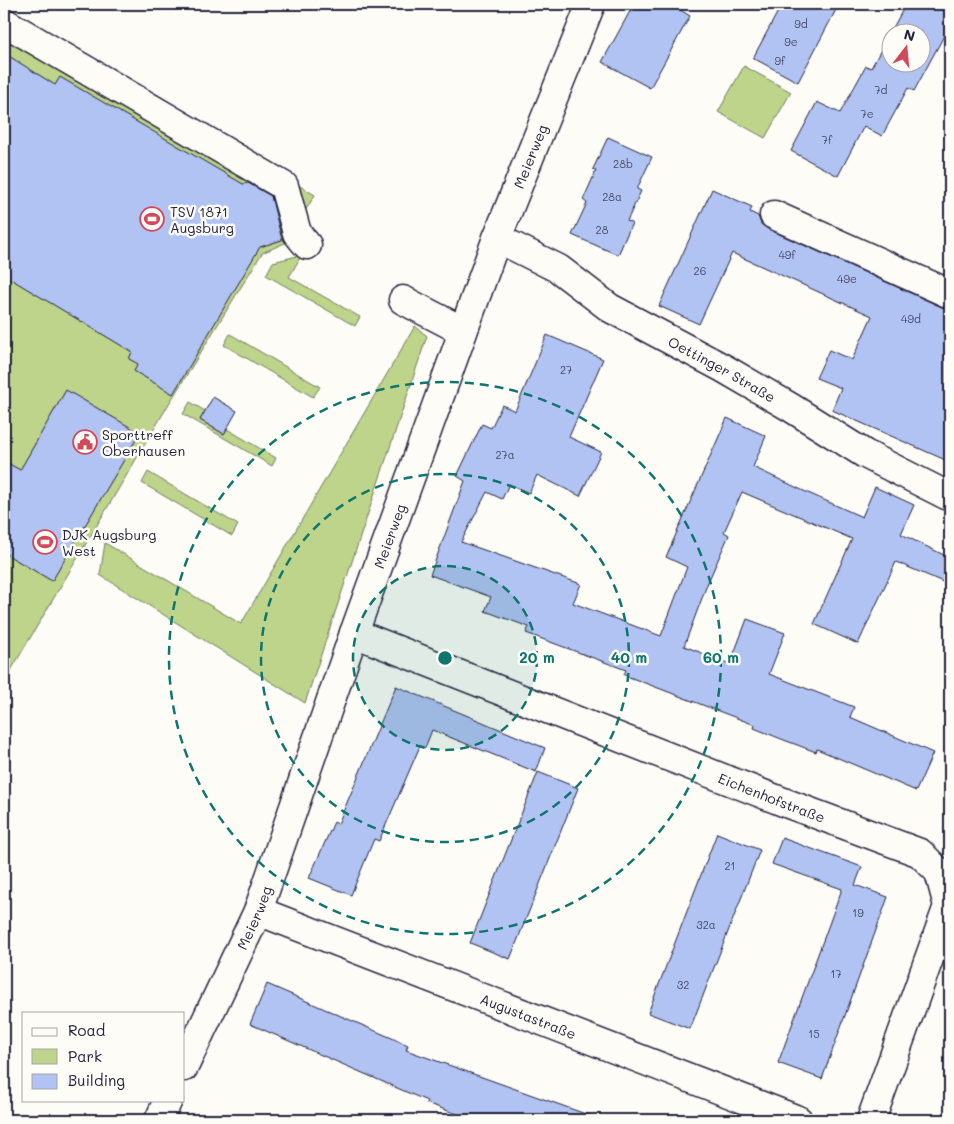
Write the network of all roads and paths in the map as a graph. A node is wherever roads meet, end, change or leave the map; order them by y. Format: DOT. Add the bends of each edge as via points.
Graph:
graph roads {
  1 [pos="591,4"];
  2 [pos="4,22"];
  3 [pos="774,215"];
  4 [pos="497,238"];
  5 [pos="307,245"];
  6 [pos="950,294"];
  7 [pos="403,300"];
  8 [pos="463,331"];
  9 [pos="950,497"];
  10 [pos="354,633"];
  11 [pos="258,911"];
  12 [pos="185,1065"];
  13 [pos="167,1102"];
  14 [pos="760,1113"];
  15 [pos="158,1120"];
  16 [pos="798,1120"];
  17 [pos="871,1120"];
  1 -- 4 [label="street, Meierweg"];
  2 -- 5 [label="street" via="284,186 297,233"];
  3 -- 6 [label="street"];
  4 -- 8 [label="street, Meierweg"];
  4 -- 9 [label="street, Oettinger Straße" via="559,269 610,308 723,368 865,454"];
  7 -- 8 [label="street"];
  8 -- 10 [label="street, Meierweg"];
  10 -- 11 [label="street, Meierweg"];
  10 -- 17 [label="street, Eichenhofstraße" via="786,804 920,853 939,872 948,906"];
  11 -- 12 [label="street, Meierweg"];
  11 -- 14 [label="street, Augustastraße"];
  13 -- 15 [label="street"];
  14 -- 16 [label="street, Augustastraße"];
}
